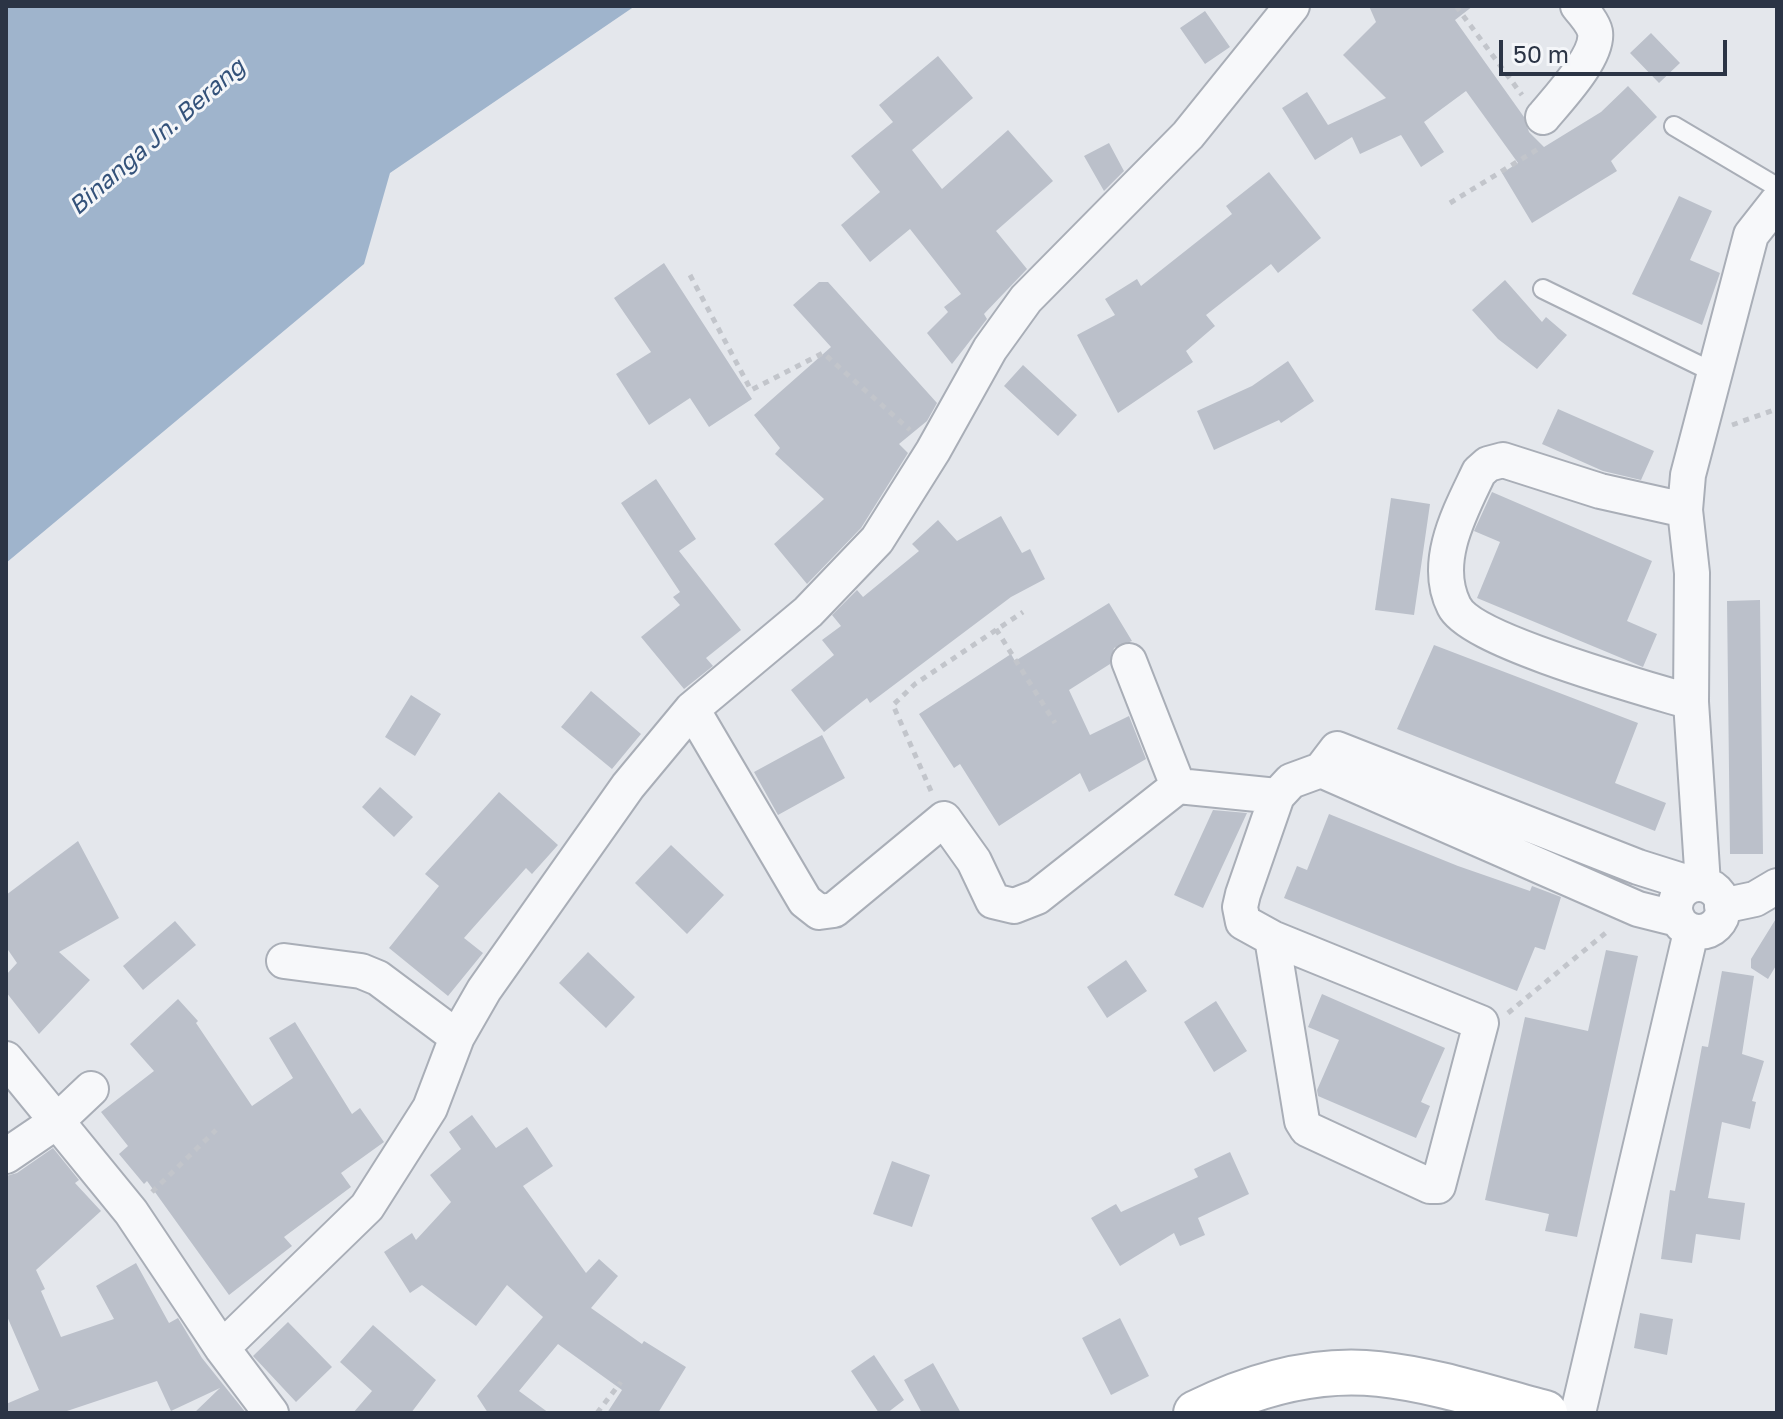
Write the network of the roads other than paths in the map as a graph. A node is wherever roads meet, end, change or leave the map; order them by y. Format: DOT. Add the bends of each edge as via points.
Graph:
graph roads {
  1 [pos="1292,6"];
  2 [pos="1578,6"];
  3 [pos="1543,117"];
  4 [pos="1674,126"];
  5 [pos="1777,187"];
  6 [pos="1777,202"];
  7 [pos="1543,289"];
  8 [pos="1715,373"];
  9 [pos="1685,510"];
  10 [pos="1129,661"];
  11 [pos="1691,702"];
  12 [pos="692,709"];
  13 [pos="1321,770"];
  14 [pos="1178,786"];
  15 [pos="1277,796"];
  16 [pos="1777,886"];
  17 [pos="1706,891"];
  18 [pos="1684,926"];
  19 [pos="1272,938"];
  20 [pos="284,961"];
  21 [pos="457,1037"];
  22 [pos="6,1059"];
  23 [pos="91,1089"];
  24 [pos="56,1122"];
  25 [pos="6,1156"];
  26 [pos="222,1348"];
  27 [pos="271,1413"];
  28 [pos="1196,1413"];
  29 [pos="1545,1413"];
  30 [pos="1578,1413"];
  1 -- 12 [label="street" via="1188,135 1026,299 990,349 877,540 808,612"];
  2 -- 3 [label="street" via="1595,30 1595,44"];
  4 -- 5 [label="lane"];
  6 -- 8 [label="street" via="1751,235"];
  7 -- 8 [label="lane"];
  8 -- 9 [label="street" via="1694,449"];
  9 -- 11 [label="street" via="1692,573"];
  9 -- 11 [label="street" via="1600,491 1503,460 1479,472 1449,543 1446,565 1454,607 1476,627 1589,671"];
  10 -- 14 [label="street"];
  11 -- 17 [label="street"];
  12 -- 14 [label="street" via="805,901 819,912 834,910 944,819 974,861 993,901 1014,906 1037,897"];
  12 -- 21 [label="street" via="628,786 484,990"];
  13 -- 15 [label="street" via="1291,781"];
  13 -- 17 [label="street" via="1337,749"];
  13 -- 18 [label="street"];
  14 -- 15 [label="street"];
  15 -- 19 [label="street" via="1240,907 1243,922"];
  16 -- 17 [label="street" via="1755,899"];
  17 -- 18 [label="street" via="1715,925"];
  18 -- 30 [label="street"];
  19 -- 19 [label="street" via="1481,1023 1438,1186 1307,1129"];
  20 -- 21 [label="street" via="378,978"];
  21 -- 26 [label="street" via="430,1108 367,1207"];
  22 -- 24 [label="street"];
  23 -- 24 [label="street"];
  24 -- 25 [label="street"];
  24 -- 26 [label="street" via="131,1212"];
  26 -- 27 [label="street"];
  28 -- 29 [label="main road" via="1294,1378 1376,1373"];
}
